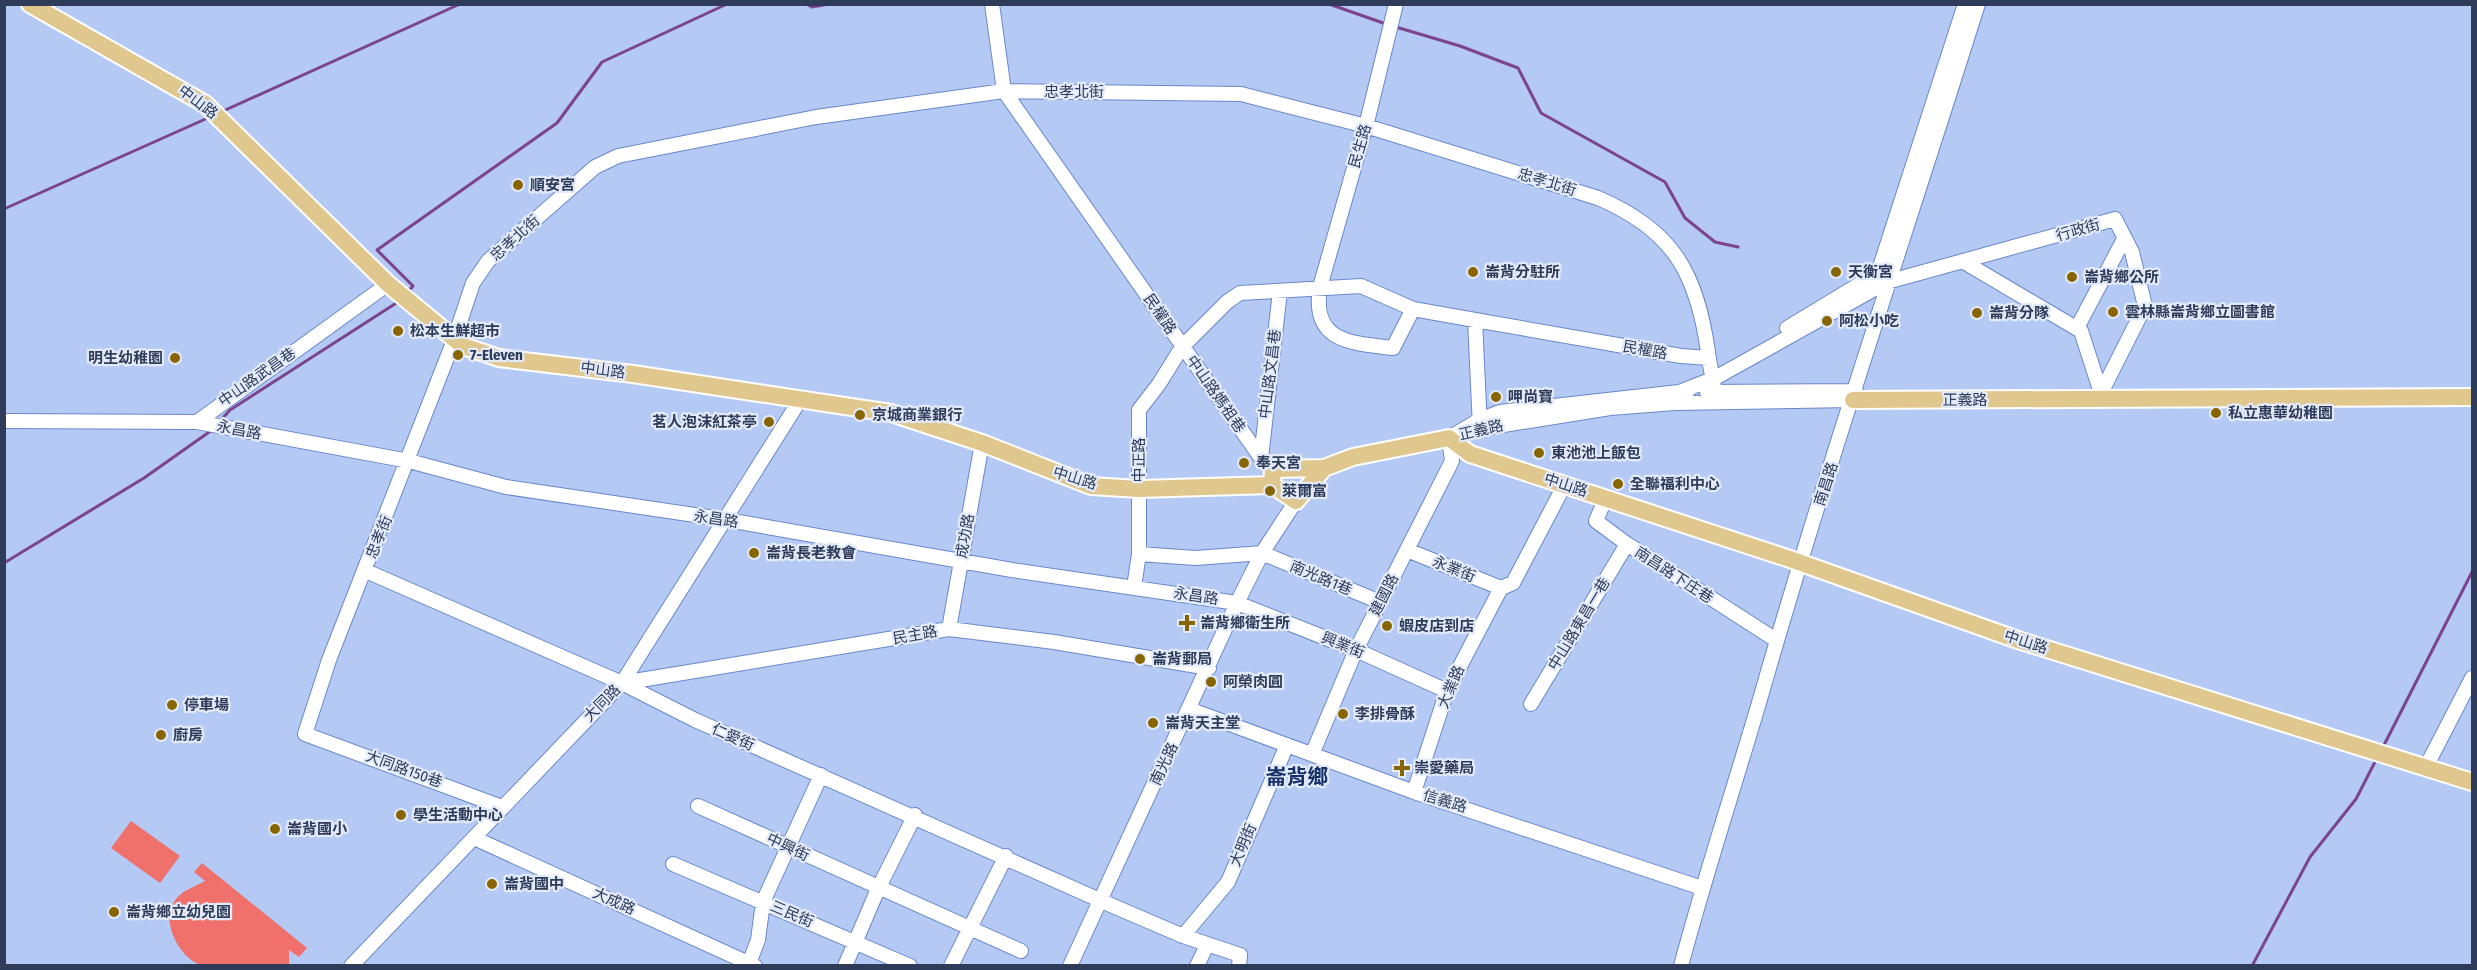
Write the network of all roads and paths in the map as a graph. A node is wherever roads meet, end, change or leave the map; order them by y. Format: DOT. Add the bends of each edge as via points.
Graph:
graph roads {
  1 [pos="30,4"];
  2 [pos="992,4"];
  3 [pos="1396,4"];
  4 [pos="1965,4"];
  5 [pos="1978,4"];
  6 [pos="1004,91"];
  7 [pos="1366,126"];
  8 [pos="2124,239"];
  9 [pos="1964,262"];
  10 [pos="1882,277"];
  11 [pos="388,284"];
  12 [pos="1320,287"];
  13 [pos="1280,291"];
  14 [pos="1413,309"];
  15 [pos="1475,320"];
  16 [pos="2077,328"];
  17 [pos="454,340"];
  18 [pos="1182,347"];
  19 [pos="1709,358"];
  20 [pos="2472,387"];
  21 [pos="1715,390"];
  22 [pos="2102,395"];
  23 [pos="1854,396"];
  24 [pos="1678,397"];
  25 [pos="2472,397"];
  26 [pos="800,400"];
  27 [pos="4,421"];
  28 [pos="197,422"];
  29 [pos="1479,424"];
  30 [pos="1449,438"];
  31 [pos="982,443"];
  32 [pos="409,461"];
  33 [pos="1324,468"];
  34 [pos="1268,471"];
  35 [pos="1565,484"];
  36 [pos="1139,489"];
  37 [pos="1606,497"];
  38 [pos="1296,501"];
  39 [pos="723,519"];
  40 [pos="1627,544"];
  41 [pos="1407,550"];
  42 [pos="1262,553"];
  43 [pos="1139,554"];
  44 [pos="961,561"];
  45 [pos="1800,562"];
  46 [pos="366,572"];
  47 [pos="1134,587"];
  48 [pos="1501,588"];
  49 [pos="1380,602"];
  50 [pos="1237,603"];
  51 [pos="949,629"];
  52 [pos="1776,640"];
  53 [pos="1356,650"];
  54 [pos="1209,668"];
  55 [pos="2472,678"];
  56 [pos="646,681"];
  57 [pos="622,683"];
  58 [pos="1447,691"];
  59 [pos="648,698"];
  60 [pos="1531,704"];
  61 [pos="1189,709"];
  62 [pos="305,734"];
  63 [pos="1287,745"];
  64 [pos="1312,752"];
  65 [pos="2426,767"];
  66 [pos="821,775"];
  67 [pos="2472,782"];
  68 [pos="1414,792"];
  69 [pos="698,806"];
  70 [pos="502,807"];
  71 [pos="915,815"];
  72 [pos="474,838"];
  73 [pos="788,847"];
  74 [pos="1005,856"];
  75 [pos="673,864"];
  76 [pos="1702,888"];
  77 [pos="878,889"];
  78 [pos="1101,899"];
  79 [pos="763,902"];
  80 [pos="968,928"];
  81 [pos="1183,936"];
  82 [pos="855,942"];
  83 [pos="1207,945"];
  84 [pos="1021,951"];
  85 [pos="751,965"];
  86 [pos="351,966"];
  87 [pos="845,966"];
  88 [pos="910,966"];
  89 [pos="951,966"];
  90 [pos="1070,966"];
  91 [pos="1197,966"];
  92 [pos="1239,966"];
  93 [pos="1681,966"];
  1 -- 11 [label="main road, 中山路" via="205,104"];
  2 -- 6 [label="street, 民權路"];
  3 -- 7 [label="street, 民生路"];
  4 -- 10 [label="street, 南昌路"];
  5 -- 10 [label="street, 南昌路"];
  6 -- 7 [label="street, 忠孝北街" via="1241,94"];
  6 -- 17 [label="street, 忠孝北街" via="816,117 618,156 595,167 488,261 473,282"];
  6 -- 18 [label="street, 民權路"];
  7 -- 12 [label="street, 民生路"];
  7 -- 19 [label="street, 忠孝北街" via="1598,198 1630,212 1667,243 1690,277 1705,327"];
  8 -- 9 [label="street, 行政街" via="2115,219"];
  8 -- 16 [label="street"];
  8 -- 22 [label="street, 行政街" via="2132,252 2145,306"];
  9 -- 10 [label="street, 行政街"];
  9 -- 16 [label="street"];
  10 -- 21 [label="street"];
  10 -- 23 [label="street, 南昌路"];
  11 -- 17 [label="main road, 中山路"];
  11 -- 28 [label="street, 中山路武昌巷"];
  12 -- 13 [label="street, 民權路"];
  12 -- 14 [label="street, 民權路" via="1361,286"];
  12 -- 14 [label="street, 民生路" via="1317,308 1334,337 1352,343 1393,348"];
  13 -- 18 [label="street, 民權路" via="1240,293"];
  13 -- 34 [label="street, 中山路文昌巷"];
  14 -- 15 [label="street, 民權路"];
  15 -- 19 [label="street, 民權路"];
  15 -- 29 [label="street"];
  16 -- 22 [label="street" via="2081,330"];
  17 -- 26 [label="main road, 中山路" via="499,358"];
  17 -- 32 [label="street, 忠孝街"];
  18 -- 34 [label="street, 中山路媽祖巷"];
  18 -- 36 [label="street, 中正路" via="1139,410"];
  19 -- 21 [label="street, 忠孝北街"];
  20 -- 22 [label="main road, 正義路"];
  21 -- 23 [label="street, 正義路"];
  21 -- 24 [label="street"];
  21 -- 24 [label="street, 正義路"];
  22 -- 23 [label="main road, 正義路"];
  22 -- 25 [label="main road, 正義路"];
  23 -- 45 [label="street, 南昌路"];
  24 -- 29 [label="street, 正義路"];
  26 -- 31 [label="main road, 中山路" via="891,413"];
  26 -- 39 [label="street, 大同路"];
  27 -- 28 [label="street"];
  28 -- 32 [label="street, 永昌路"];
  29 -- 30 [label="street, 正義路"];
  30 -- 33 [label="main road, 中山路" via="1353,457"];
  30 -- 35 [label="main road, 中山路" via="1470,454"];
  30 -- 41 [label="street, 建國路" via="1452,461"];
  31 -- 36 [label="main road, 中山路" via="1091,486"];
  31 -- 44 [label="street, 成功路"];
  32 -- 39 [label="street, 永昌路" via="506,488"];
  32 -- 46 [label="street, 忠孝街"];
  33 -- 34 [label="main road, 中山路"];
  33 -- 38 [label="main road"];
  34 -- 36 [label="main road, 中山路"];
  34 -- 38 [label="main road"];
  35 -- 37 [label="main road, 中山路"];
  35 -- 48 [label="street, 大業路" via="1513,583"];
  36 -- 43 [label="street, 中正路"];
  37 -- 40 [label="street, 南昌路下庄巷" via="1596,520"];
  37 -- 45 [label="main road, 中山路"];
  38 -- 42 [label="street, 南光路"];
  39 -- 44 [label="street, 永昌路"];
  39 -- 57 [label="street, 大同路"];
  40 -- 52 [label="street, 南昌路下庄巷"];
  40 -- 60 [label="street, 中山路東昌一巷"];
  41 -- 48 [label="street, 永業街"];
  41 -- 49 [label="street, 建國路"];
  42 -- 43 [label="street" via="1196,558"];
  42 -- 49 [label="street, 南光路1巷"];
  42 -- 50 [label="street, 南光路"];
  43 -- 47 [label="street, 中正路"];
  44 -- 47 [label="street, 永昌路"];
  44 -- 51 [label="street, 成功路"];
  45 -- 52 [label="street, 南昌路"];
  45 -- 65 [label="main road, 中山路" via="2018,640"];
  46 -- 57 [label="street, 仁愛街"];
  46 -- 62 [label="street, 忠孝街"];
  47 -- 50 [label="street, 永昌路"];
  48 -- 58 [label="street, 大業路"];
  49 -- 53 [label="street, 建國路"];
  50 -- 53 [label="street, 興業街"];
  50 -- 54 [label="street, 南光路"];
  51 -- 54 [label="street, 民主路"];
  51 -- 56 [label="street, 民主路"];
  52 -- 76 [label="street, 南昌路"];
  53 -- 58 [label="street, 興業街"];
  53 -- 64 [label="street, 建國路"];
  54 -- 61 [label="street, 南光路"];
  55 -- 65 [label="street"];
  56 -- 57 [label="street, 民主路"];
  56 -- 59 [label="street"];
  57 -- 59 [label="street, 仁愛街"];
  57 -- 70 [label="street, 大同路"];
  58 -- 68 [label="street, 大業路"];
  59 -- 66 [label="street, 仁愛街"];
  61 -- 63 [label="street, 信義路"];
  61 -- 78 [label="street, 南光路"];
  62 -- 70 [label="street, 大同路150巷"];
  63 -- 64 [label="street, 信義路"];
  63 -- 81 [label="street, 大明街" via="1228,882"];
  64 -- 68 [label="street, 信義路"];
  65 -- 67 [label="main road, 中山路"];
  66 -- 71 [label="street, 仁愛街"];
  66 -- 73 [label="street"];
  68 -- 76 [label="street, 信義路"];
  69 -- 73 [label="street, 中興街"];
  70 -- 72 [label="street, 大同路"];
  71 -- 74 [label="street, 仁愛街"];
  71 -- 77 [label="street"];
  72 -- 85 [label="street, 大成路"];
  72 -- 86 [label="street, 大同路"];
  73 -- 77 [label="street, 中興街"];
  73 -- 79 [label="street"];
  74 -- 78 [label="street, 仁愛街"];
  74 -- 80 [label="street"];
  75 -- 79 [label="street, 三民街"];
  76 -- 93 [label="street, 南昌路"];
  77 -- 80 [label="street"];
  77 -- 82 [label="street"];
  78 -- 81 [label="street, 仁愛街"];
  78 -- 90 [label="street, 南光路"];
  79 -- 82 [label="street, 三民街"];
  79 -- 85 [label="street"];
  80 -- 84 [label="street"];
  80 -- 89 [label="street"];
  81 -- 83 [label="street, 仁愛街"];
  82 -- 87 [label="street"];
  82 -- 88 [label="street, 三民街"];
  83 -- 91 [label="street"];
  83 -- 92 [label="street, 仁愛街" via="1240,955"];
}
